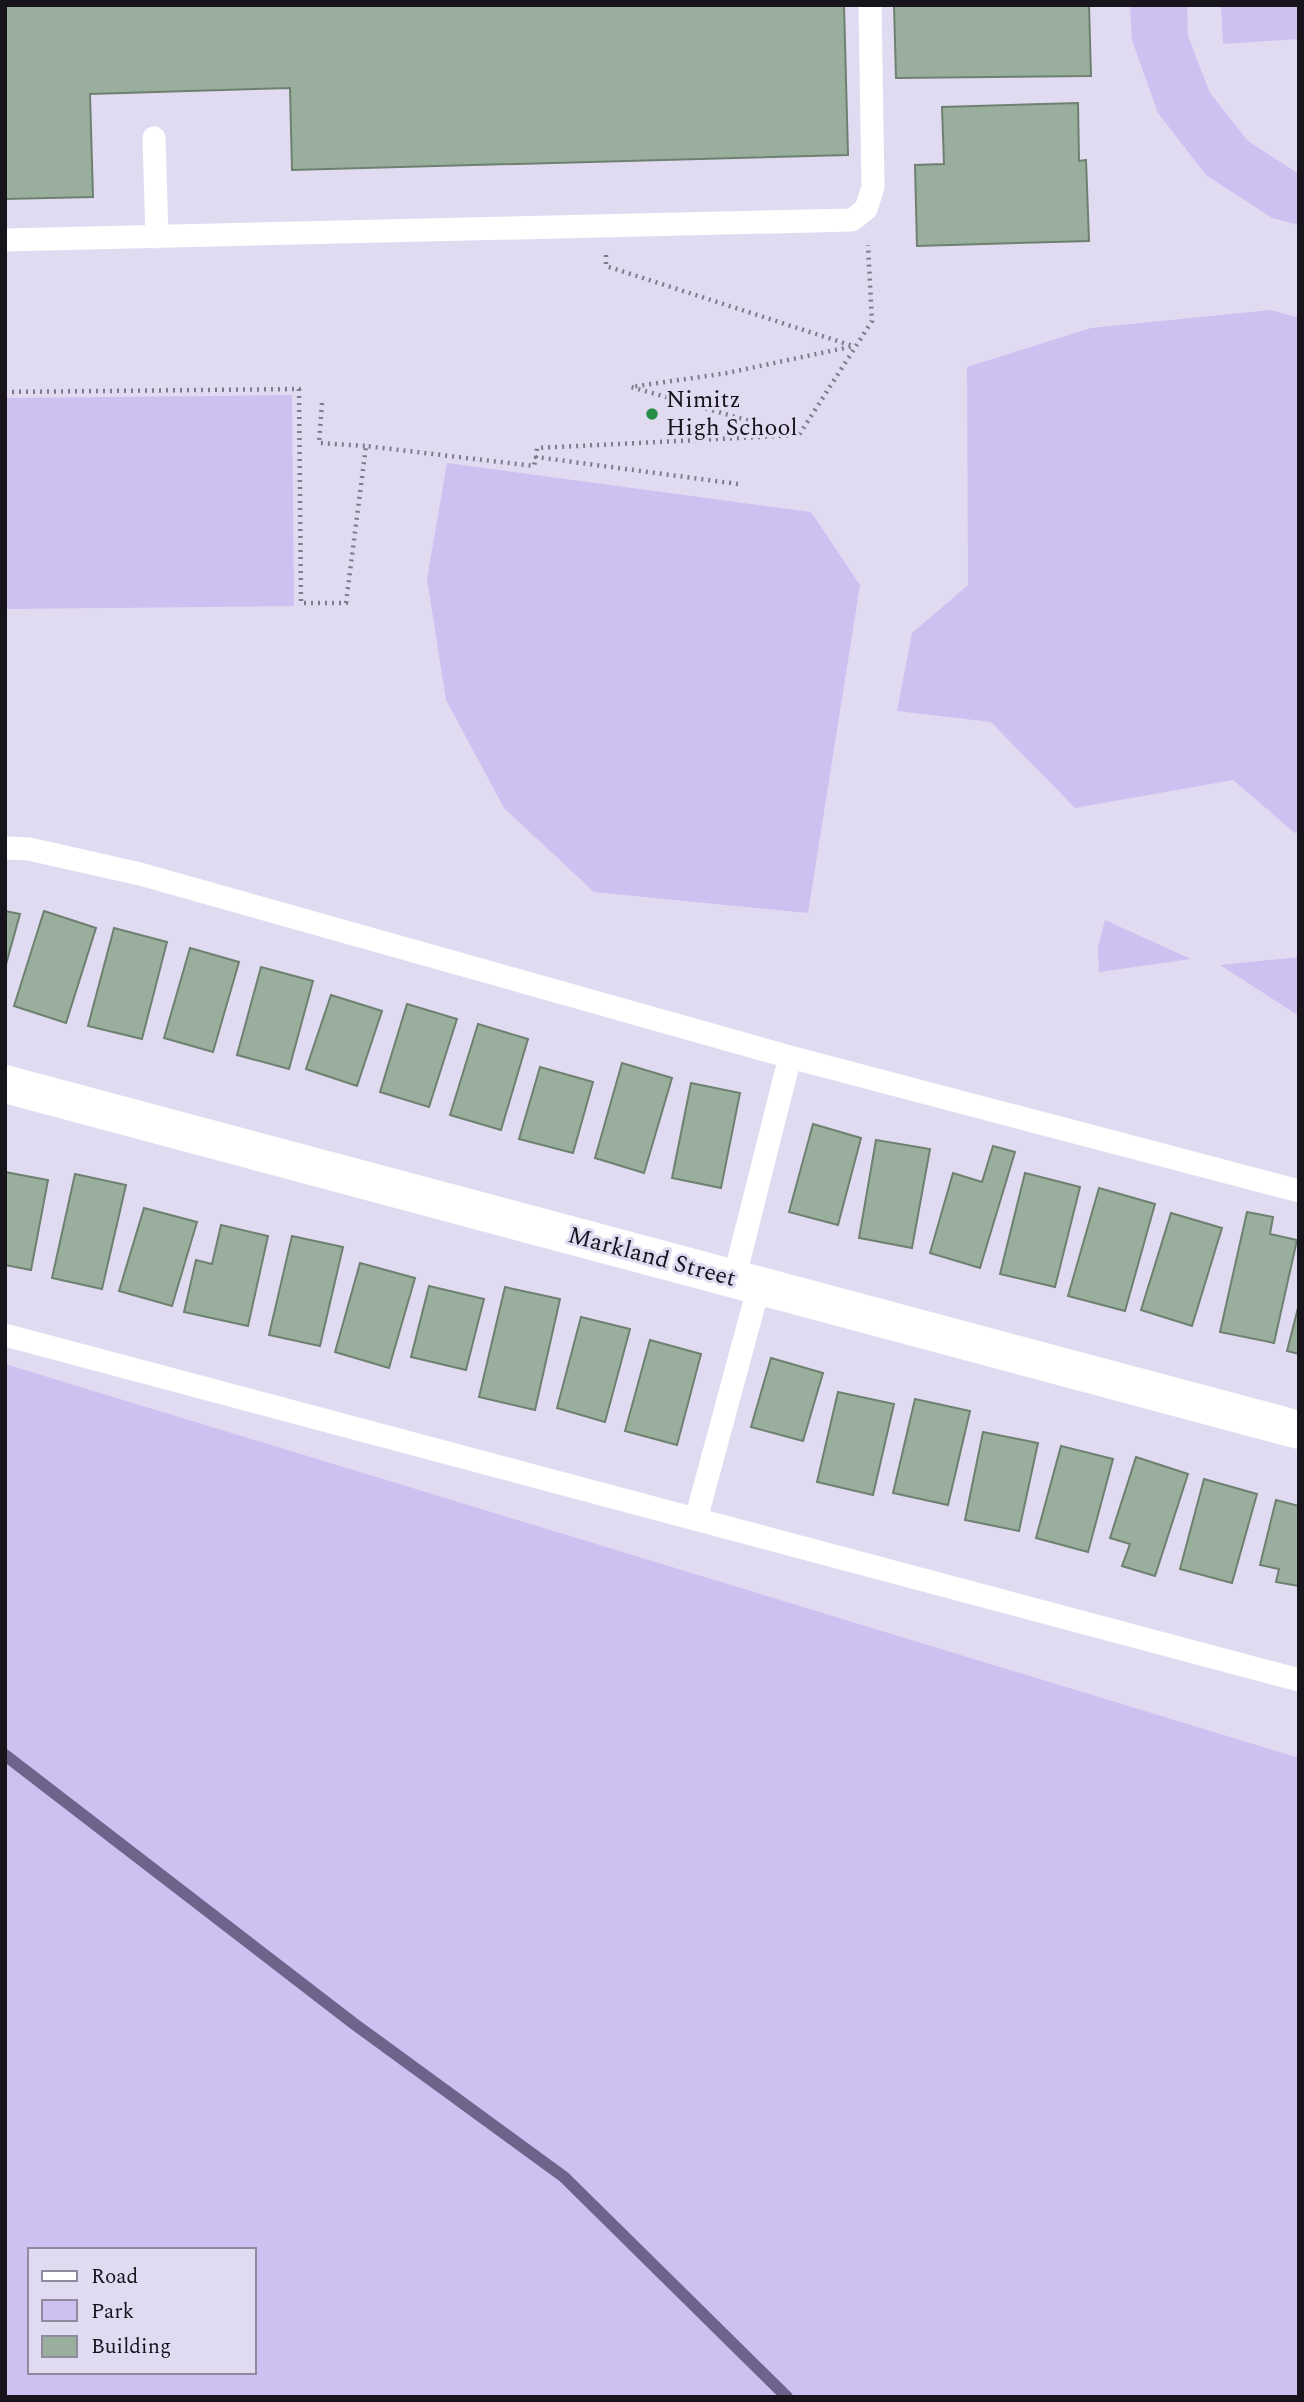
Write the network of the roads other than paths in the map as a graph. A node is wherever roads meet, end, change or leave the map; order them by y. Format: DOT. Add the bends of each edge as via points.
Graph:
graph roads {
  1 [pos="870,5"];
  2 [pos="155,138"];
  3 [pos="157,237"];
  4 [pos="5,240"];
  5 [pos="5,848"];
  6 [pos="790,1057"];
  7 [pos="5,1084"];
  8 [pos="1299,1191"];
  9 [pos="747,1282"];
  10 [pos="5,1335"];
  11 [pos="1299,1430"];
  12 [pos="696,1519"];
  13 [pos="1299,1681"];
  1 -- 3 [label="lane" via="873,187 866,209 852,220"];
  2 -- 3 [label="lane"];
  3 -- 4 [label="lane"];
  5 -- 6 [label="lane" via="29,849 140,874"];
  6 -- 8 [label="lane"];
  6 -- 9 [label="lane"];
  7 -- 9 [label="street, Markland Street"];
  9 -- 11 [label="street, Markland Street"];
  9 -- 12 [label="lane"];
  10 -- 12 [label="lane"];
  12 -- 13 [label="lane"];
}
